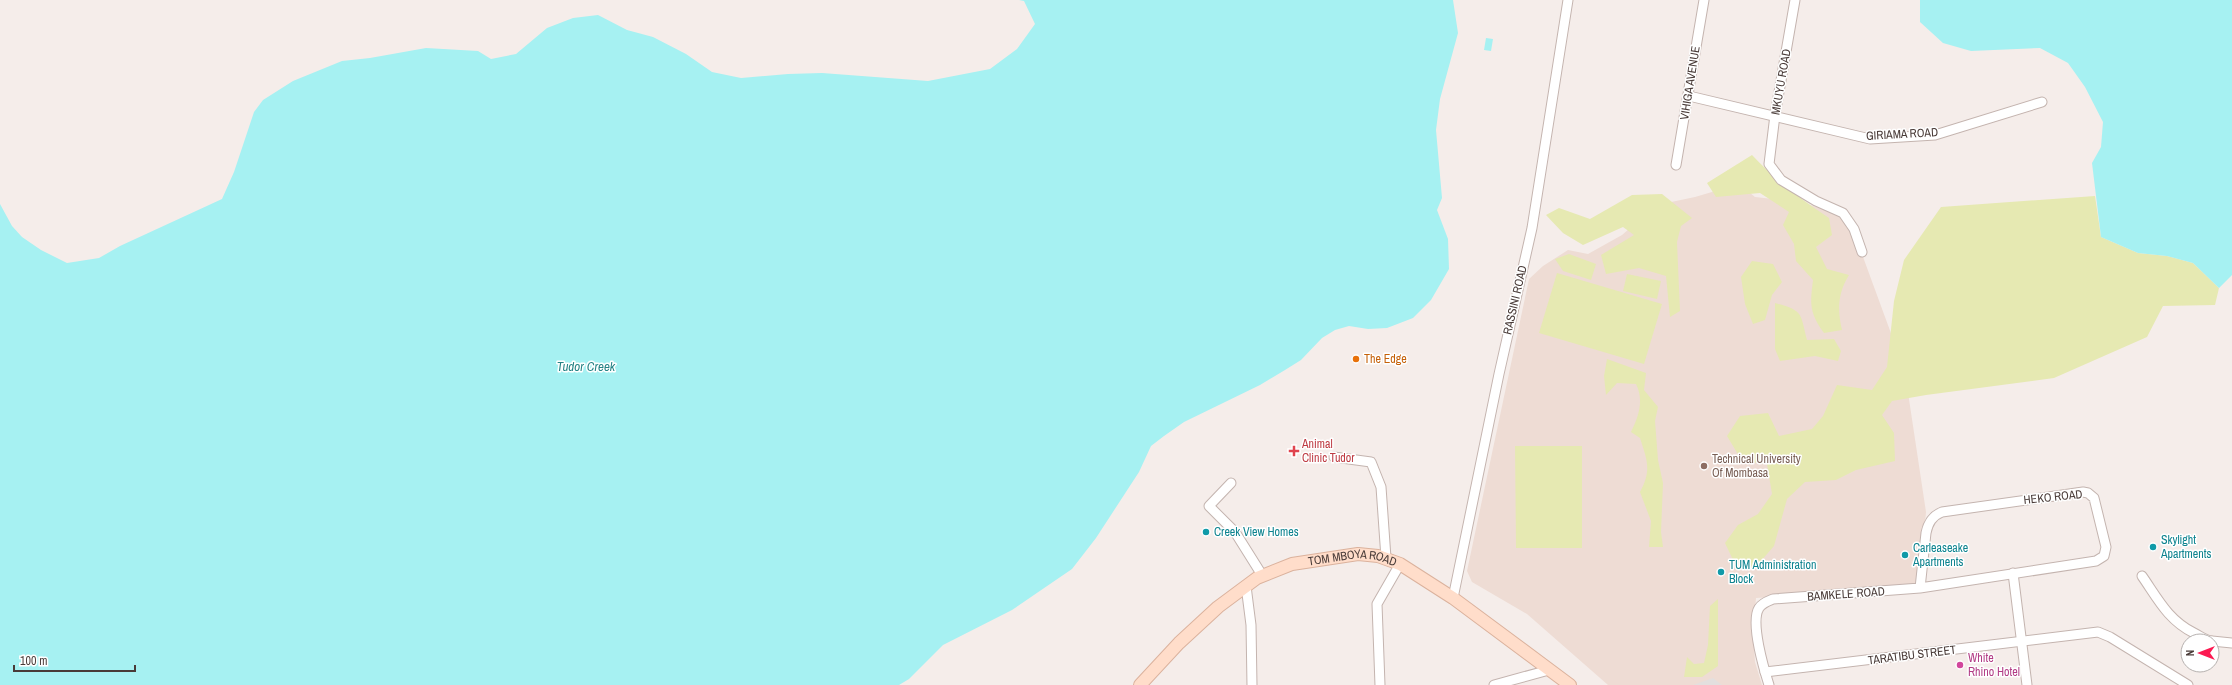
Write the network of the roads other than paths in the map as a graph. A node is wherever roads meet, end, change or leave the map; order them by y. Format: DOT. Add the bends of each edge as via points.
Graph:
graph roads {
  1 [pos="1568,0"];
  2 [pos="1704,0"];
  3 [pos="1795,0"];
  4 [pos="1689,96"];
  5 [pos="2042,102"];
  6 [pos="1775,115"];
  7 [pos="1676,166"];
  8 [pos="1862,252"];
  9 [pos="1334,457"];
  10 [pos="1231,483"];
  11 [pos="1386,558"];
  12 [pos="1400,564"];
  13 [pos="2013,573"];
  14 [pos="1262,575"];
  15 [pos="2142,576"];
  16 [pos="1246,586"];
  17 [pos="1920,588"];
  18 [pos="1453,598"];
  19 [pos="2194,633"];
  20 [pos="2023,642"];
  21 [pos="2220,642"];
  22 [pos="2232,643"];
  23 [pos="1549,670"];
  24 [pos="1765,672"];
  25 [pos="1140,685"];
  26 [pos="1252,685"];
  27 [pos="1380,685"];
  28 [pos="1494,685"];
  29 [pos="1570,685"];
  30 [pos="1769,685"];
  31 [pos="2027,685"];
  32 [pos="2188,685"];
  1 -- 18 [label="street, RASSINI ROAD" via="1532,228 1498,374"];
  2 -- 4 [label="street, VIHIGA AVENUE"];
  3 -- 6 [label="street, MKUYU ROAD"];
  4 -- 6 [label="street, GIRIAMA ROAD"];
  4 -- 7 [label="street, VIHIGA AVENUE"];
  5 -- 6 [label="street, GIRIAMA ROAD" via="1935,135 1870,138"];
  6 -- 8 [label="street, MKUYU ROAD" via="1769,164 1781,180 1816,201 1843,213 1854,229"];
  9 -- 11 [label="street" via="1372,462 1381,487"];
  10 -- 14 [label="street" via="1209,506 1236,532"];
  11 -- 12 [label="main road, TOM MBOYA ROAD"];
  11 -- 14 [label="main road, TOM MBOYA ROAD" via="1358,554 1321,559 1292,564"];
  12 -- 18 [label="main road, TOM MBOYA ROAD"];
  12 -- 27 [label="street" via="1377,604"];
  13 -- 17 [label="street, HEKO ROAD"];
  13 -- 17 [label="street, HEKO ROAD" via="2083,564 2104,556 2106,548 2100,516 2091,495 2083,492 2050,496 1936,514 1926,533"];
  13 -- 20 [label="street"];
  14 -- 16 [label="main road, TOM MBOYA ROAD"];
  15 -- 19 [label="street" via="2158,602 2174,621"];
  16 -- 25 [label="main road, TOM MBOYA ROAD" via="1179,643"];
  16 -- 26 [label="street" via="1251,624"];
  17 -- 24 [label="street, BAMKELE ROAD" via="1773,600 1764,603 1757,614 1760,657"];
  18 -- 23 [label="main road, TOM MBOYA ROAD"];
  20 -- 24 [label="street, TARATIBU STREET"];
  20 -- 31 [label="street"];
  20 -- 32 [label="street, TARATIBU STREET" via="2101,632"];
  21 -- 22 [label="street"];
  23 -- 28 [label="street"];
  23 -- 29 [label="main road, TOM MBOYA ROAD"];
  24 -- 30 [label="street"];
}
